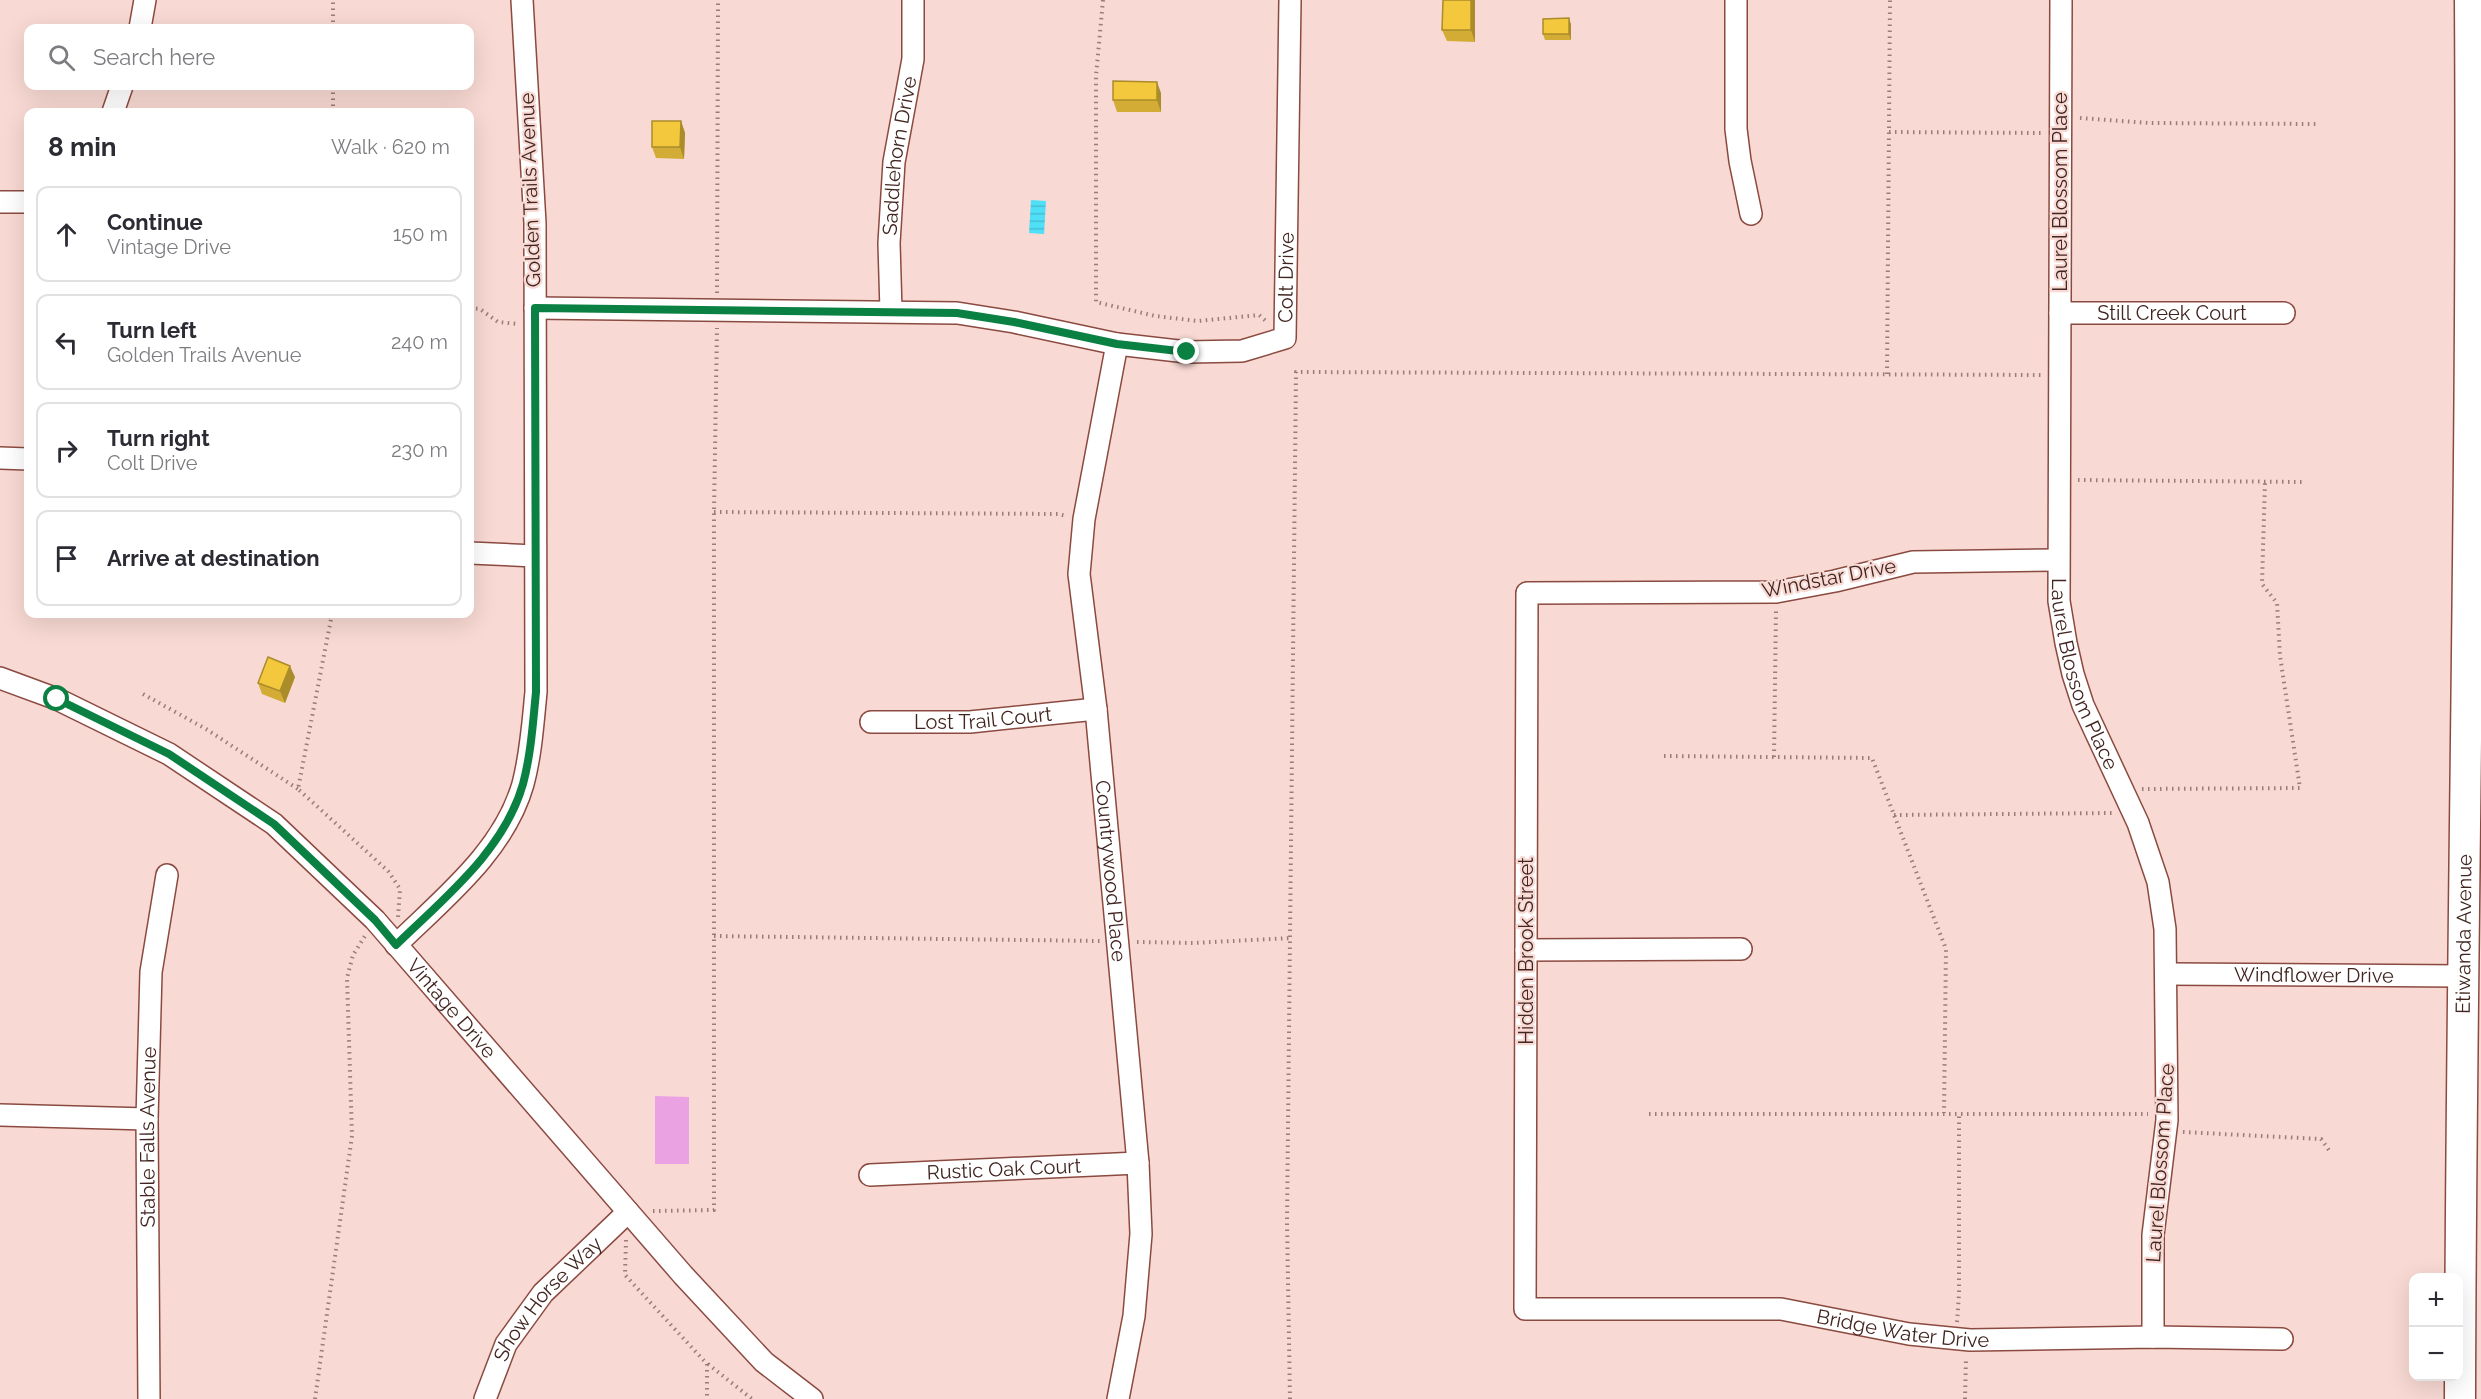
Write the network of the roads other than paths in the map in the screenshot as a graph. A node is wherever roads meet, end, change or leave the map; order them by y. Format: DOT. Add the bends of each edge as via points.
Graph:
graph roads {
  1 [pos="145,0"];
  2 [pos="522,0"];
  3 [pos="913,0"];
  4 [pos="1290,0"];
  5 [pos="1736,0"];
  6 [pos="2061,0"];
  7 [pos="2470,0"];
  8 [pos="141,24"];
  9 [pos="2476,82"];
  10 [pos="121,90"];
  11 [pos="114,108"];
  12 [pos="0,202"];
  13 [pos="24,202"];
  14 [pos="1751,214"];
  15 [pos="891,311"];
  16 [pos="2060,313"];
  17 [pos="2284,313"];
  18 [pos="536,317"];
  19 [pos="1117,344"];
  20 [pos="0,458"];
  21 [pos="24,459"];
  22 [pos="474,554"];
  23 [pos="535,556"];
  24 [pos="2058,560"];
  25 [pos="1527,593"];
  26 [pos="2474,630"];
  27 [pos="2474,662"];
  28 [pos="0,678"];
  29 [pos="1096,709"];
  30 [pos="871,722"];
  31 [pos="167,875"];
  32 [pos="396,945"];
  33 [pos="1741,949"];
  34 [pos="1526,950"];
  35 [pos="2167,974"];
  36 [pos="2462,976"];
  37 [pos="0,1115"];
  38 [pos="147,1119"];
  39 [pos="1138,1164"];
  40 [pos="2471,1174"];
  41 [pos="870,1175"];
  42 [pos="628,1212"];
  43 [pos="1525,1309"];
  44 [pos="2153,1337"];
  45 [pos="2282,1339"];
  46 [pos="149,1399"];
  47 [pos="485,1399"];
  48 [pos="812,1399"];
  49 [pos="1118,1399"];
  50 [pos="2460,1399"];
  1 -- 8 [label="street"];
  2 -- 18 [label="street, Golden Trails Avenue" via="535,223"];
  3 -- 15 [label="street, Saddlehorn Drive" via="913,59 894,162 889,243"];
  4 -- 19 [label="street, Colt Drive" via="1285,339 1242,351 1187,352"];
  5 -- 14 [label="street" via="1736,129"];
  6 -- 16 [label="street, Laurel Blossom Place"];
  7 -- 9 [label="street, Etiwanda Avenue"];
  9 -- 26 [label="street, Etiwanda Avenue" via="2470,355"];
  10 -- 11 [label="street"];
  12 -- 13 [label="street"];
  15 -- 18 [label="street, Colt Drive"];
  15 -- 19 [label="street, Colt Drive" via="957,313"];
  16 -- 17 [label="street, Still Creek Court"];
  16 -- 24 [label="street, Laurel Blossom Place"];
  18 -- 23 [label="street, Golden Trails Avenue"];
  19 -- 29 [label="street, Countrywood Place" via="1084,519 1079,573"];
  20 -- 21 [label="street"];
  22 -- 23 [label="street"];
  23 -- 32 [label="street, Golden Trails Avenue" via="536,692 523,785 506,823 480,863"];
  24 -- 25 [label="street, Windstar Drive" via="1913,562 1776,592"];
  24 -- 35 [label="street, Laurel Blossom Place" via="2060,601 2073,674 2158,882"];
  25 -- 34 [label="street, Hidden Brook Street"];
  26 -- 27 [label="street, Etiwanda Avenue"];
  27 -- 36 [label="street, Etiwanda Avenue"];
  28 -- 32 [label="street, Vintage Drive" via="57,699 169,754 274,824"];
  29 -- 30 [label="street, Lost Trail Court" via="970,722"];
  29 -- 39 [label="street, Countrywood Place"];
  31 -- 38 [label="street, Stable Falls Avenue" via="151,972"];
  32 -- 42 [label="street, Vintage Drive"];
  33 -- 34 [label="street"];
  34 -- 43 [label="street, Hidden Brook Street"];
  35 -- 36 [label="street, Windflower Drive"];
  35 -- 44 [label="street, Laurel Blossom Place" via="2166,1123 2153,1235"];
  36 -- 40 [label="street, Etiwanda Avenue"];
  37 -- 38 [label="street"];
  38 -- 46 [label="street, Stable Falls Avenue"];
  39 -- 41 [label="street, Rustic Oak Court"];
  39 -- 49 [label="street, Countrywood Place" via="1141,1234 1134,1316"];
  40 -- 50 [label="street, Etiwanda Avenue"];
  42 -- 47 [label="street, Show Horse Way" via="543,1293 506,1344"];
  42 -- 48 [label="street, Vintage Drive" via="764,1362"];
  43 -- 44 [label="street, Bridge Water Drive" via="1781,1309 1909,1334 1961,1339"];
  44 -- 45 [label="street, Bridge Water Drive"];
}
